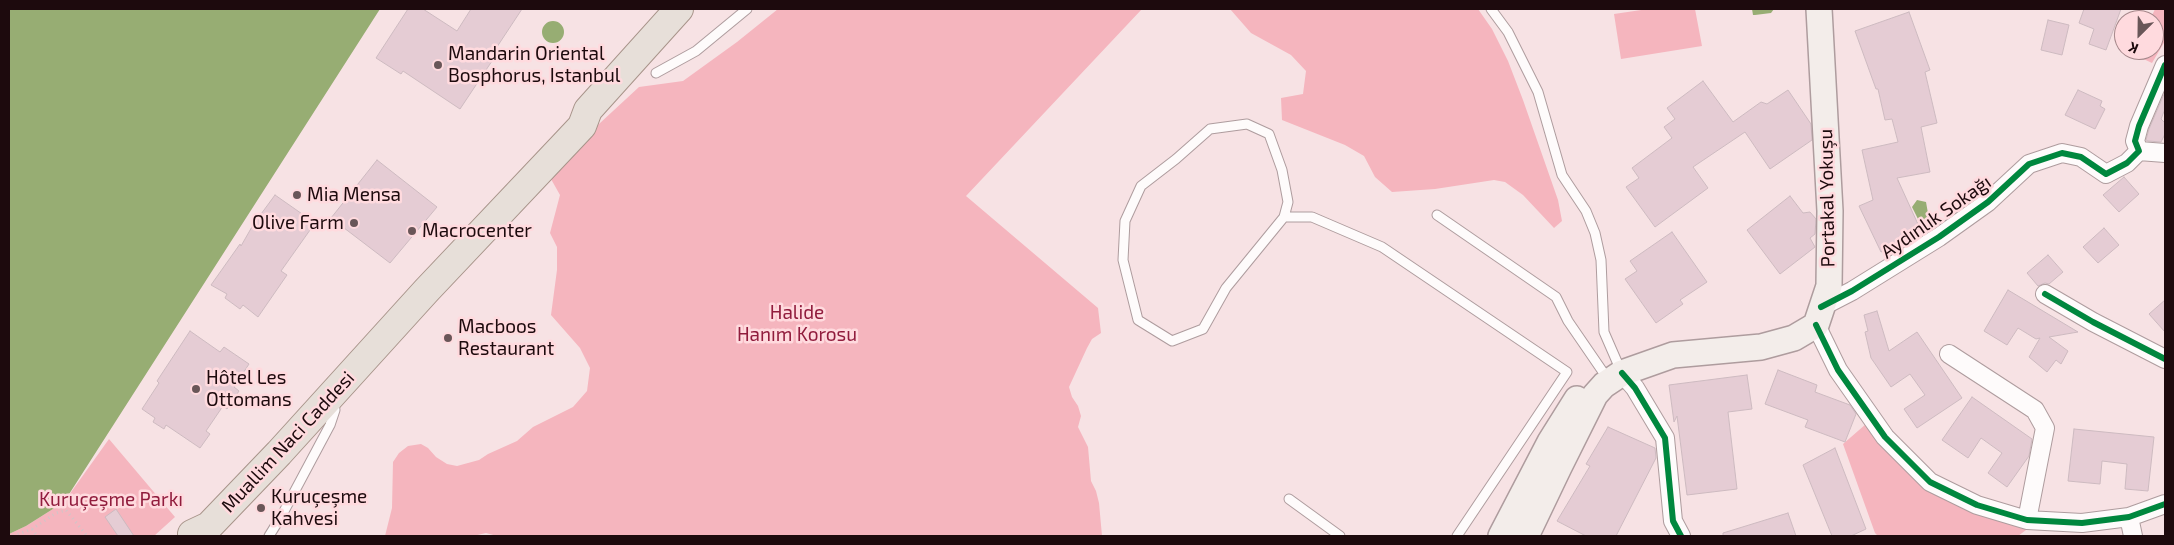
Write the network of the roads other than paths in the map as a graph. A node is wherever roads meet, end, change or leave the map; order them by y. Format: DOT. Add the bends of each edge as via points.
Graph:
graph roads {
  1 [pos="678,9"];
  2 [pos="747,9"];
  3 [pos="1491,9"];
  4 [pos="1819,9"];
  5 [pos="2165,65"];
  6 [pos="656,73"];
  7 [pos="2139,151"];
  8 [pos="2165,153"];
  9 [pos="1437,215"];
  10 [pos="1284,217"];
  11 [pos="2045,294"];
  12 [pos="1818,316"];
  13 [pos="1949,354"];
  14 [pos="2165,358"];
  15 [pos="1614,369"];
  16 [pos="326,390"];
  17 [pos="1289,499"];
  18 [pos="2165,504"];
  19 [pos="2129,517"];
  20 [pos="2028,520"];
  21 [pos="192,536"];
  22 [pos="269,536"];
  23 [pos="1340,536"];
  24 [pos="1456,536"];
  25 [pos="1501,536"];
  26 [pos="1526,536"];
  27 [pos="1682,536"];
  28 [pos="2133,536"];
  1 -- 16 [label="main road, Muallim Naci Caddesi" via="588,110 570,117 550,135 484,204"];
  2 -- 6 [label="lane" via="696,51"];
  3 -- 15 [label="lane" via="1508,32 1538,92 1562,175 1586,211 1595,233 1601,260 1604,332"];
  4 -- 12 [label="main road, Portakal Yokuşu" via="1830,211 1829,286"];
  5 -- 7 [label="street" via="2139,126 2135,141"];
  7 -- 8 [label="street"];
  7 -- 12 [label="street, Aydınlık Sokağı" via="2106,174 2081,157 2062,153 2029,164 1988,202"];
  9 -- 15 [label="lane" via="1556,297 1568,321"];
  10 -- 10 [label="lane" via="1288,202 1270,134 1247,124 1210,129 1141,186 1125,222 1123,260 1138,320 1172,341 1203,329 1226,288"];
  10 -- 24 [label="lane" via="1312,217 1382,247 1567,372"];
  11 -- 14 [label="street"];
  12 -- 15 [label="main road" via="1794,338 1760,347 1704,340 1658,346"];
  12 -- 20 [label="street" via="1838,370 1885,437 1930,482 1977,505"];
  13 -- 20 [label="street" via="2035,410 2045,428"];
  15 -- 25 [label="main road" via="1586,384"];
  15 -- 26 [label="main road" via="1559,466"];
  15 -- 27 [label="street" via="1635,388 1665,438 1673,521"];
  16 -- 21 [label="main road, Muallim Naci Caddesi" via="219,516"];
  16 -- 22 [label="lane" via="335,410 330,425"];
  17 -- 23 [label="lane"];
  18 -- 19 [label="street"];
  19 -- 20 [label="street" via="2082,523"];
  19 -- 28 [label="street"];
}
